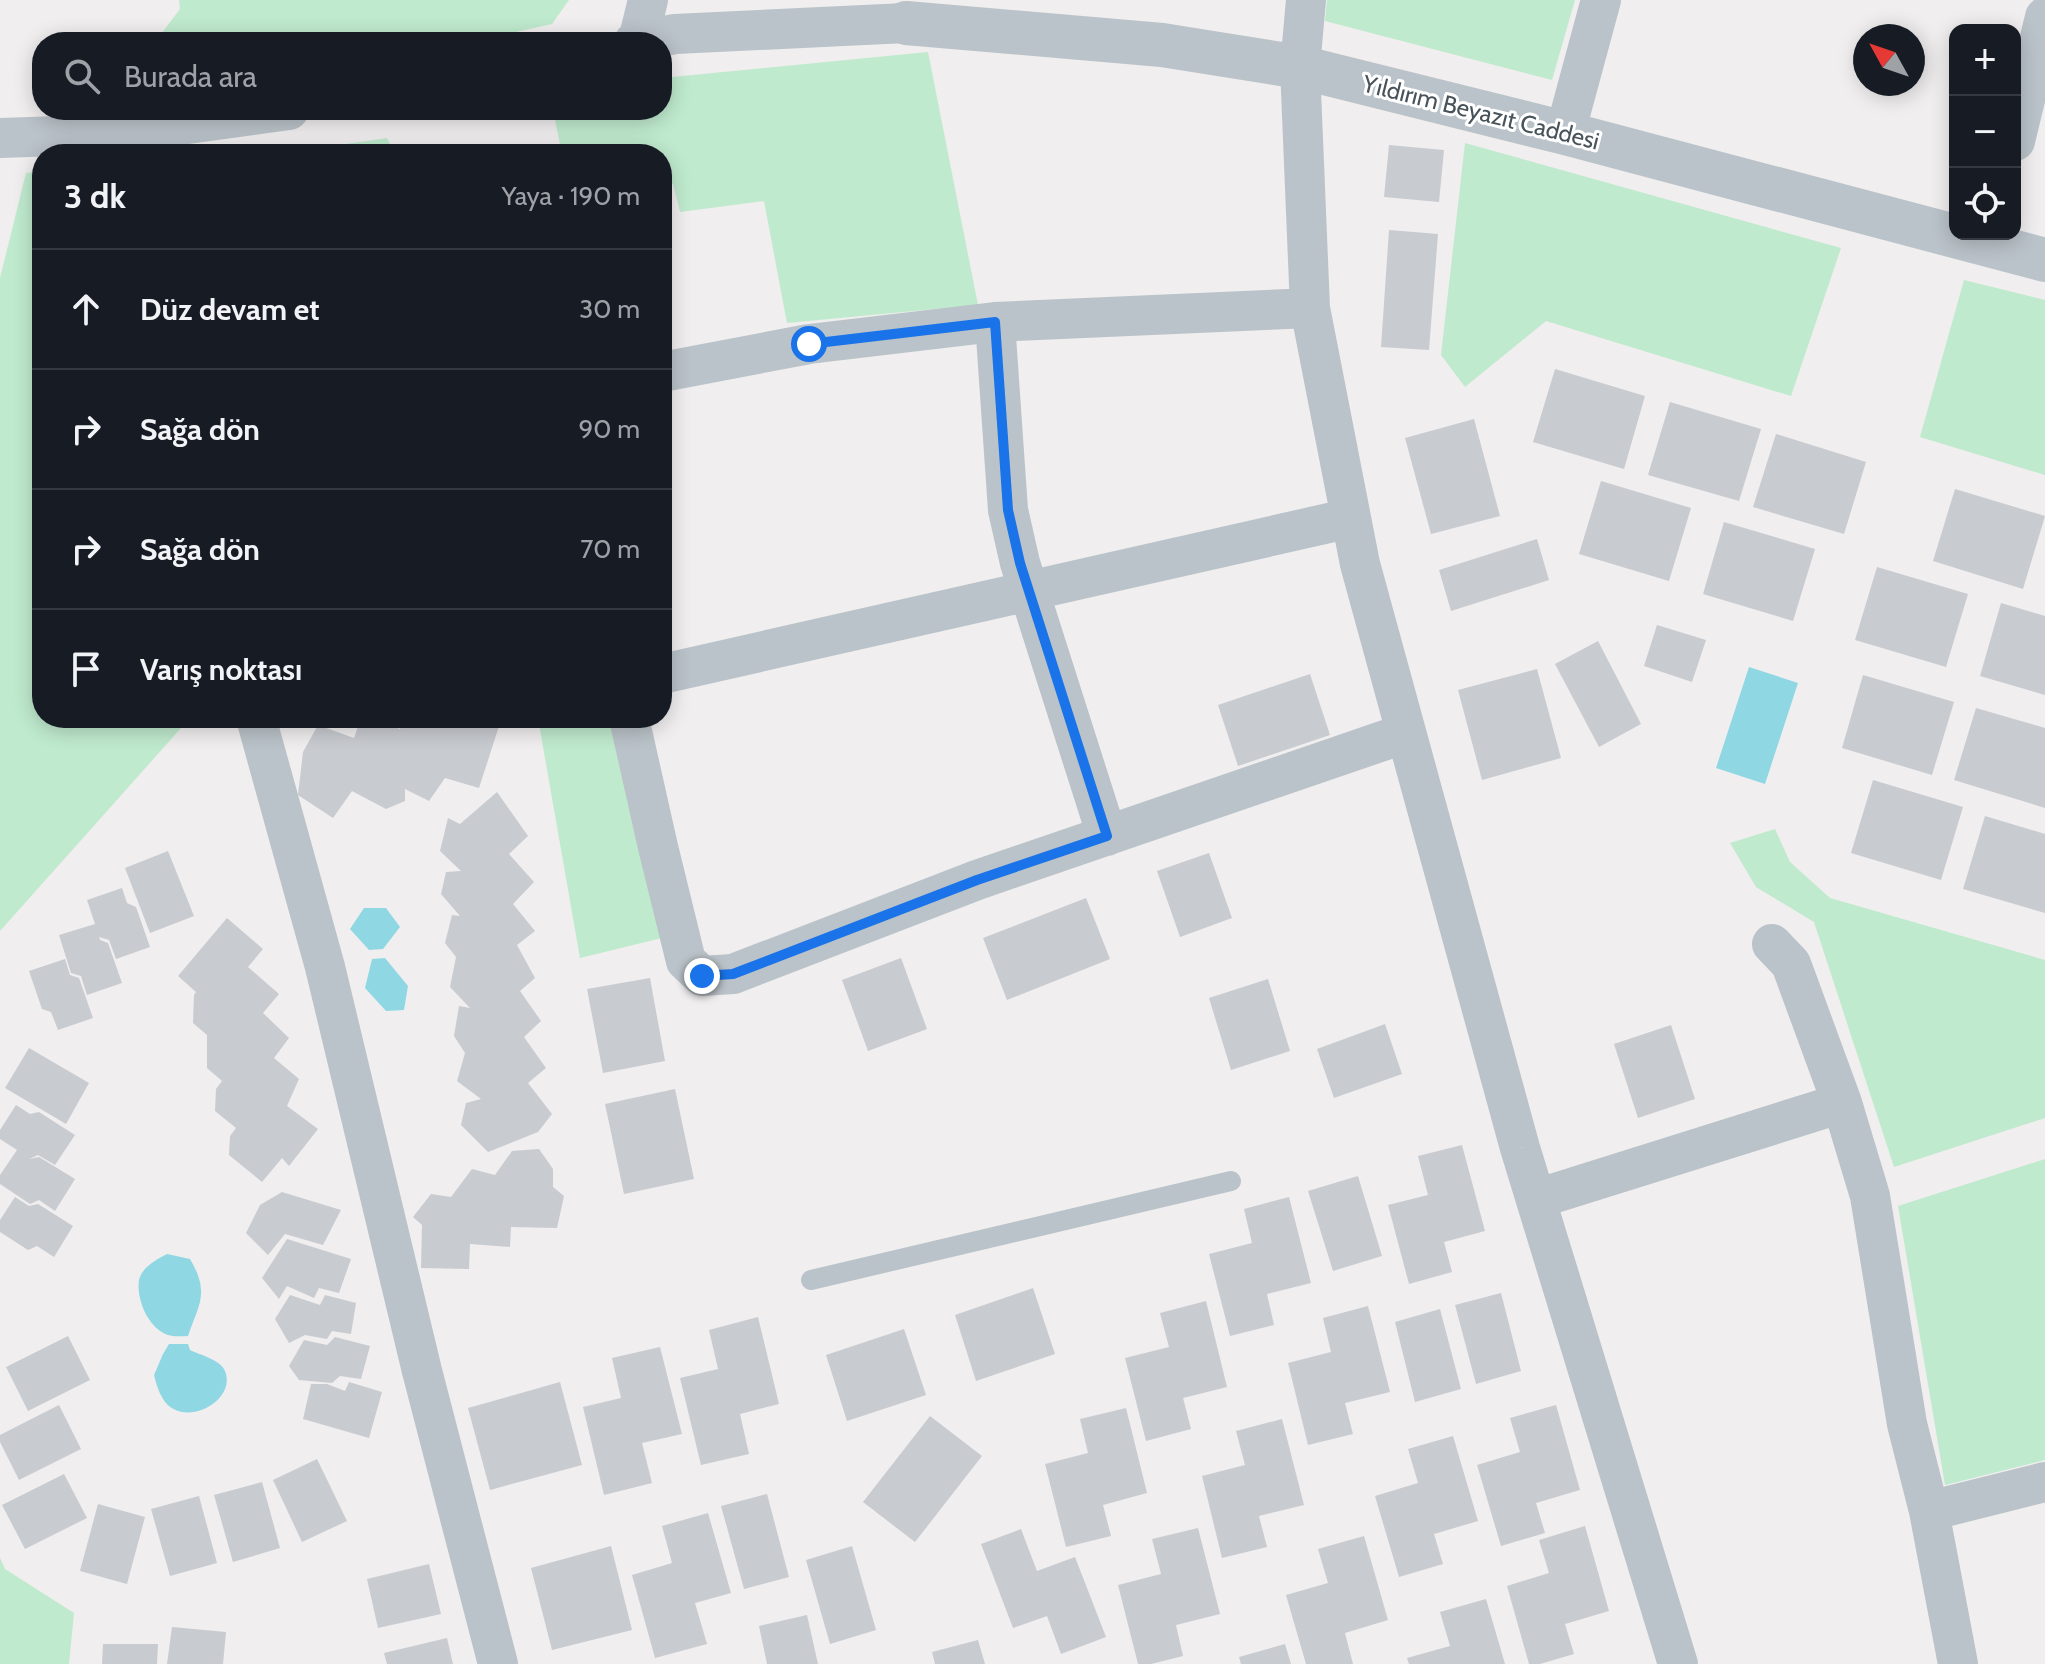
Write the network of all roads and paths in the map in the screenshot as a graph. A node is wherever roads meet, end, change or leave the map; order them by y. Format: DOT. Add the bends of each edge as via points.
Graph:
graph roads {
  1 [pos="648,0"];
  2 [pos="1306,0"];
  3 [pos="1601,0"];
  4 [pos="2045,17"];
  5 [pos="906,23"];
  6 [pos="639,32"];
  7 [pos="672,35"];
  8 [pos="1300,67"];
  9 [pos="2021,116"];
  10 [pos="216,120"];
  11 [pos="1565,133"];
  12 [pos="0,138"];
  13 [pos="1949,229"];
  14 [pos="1991,240"];
  15 [pos="2045,260"];
  16 [pos="1310,308"];
  17 [pos="995,322"];
  18 [pos="672,370"];
  19 [pos="1351,518"];
  20 [pos="1029,591"];
  21 [pos="672,672"];
  22 [pos="259,728"];
  23 [pos="631,728"];
  24 [pos="1406,733"];
  25 [pos="1107,836"];
  26 [pos="1772,944"];
  27 [pos="1842,1103"];
  28 [pos="1231,1181"];
  29 [pos="1536,1199"];
  30 [pos="811,1280"];
  31 [pos="2045,1482"];
  32 [pos="1929,1511"];
  33 [pos="498,1664"];
  34 [pos="1678,1664"];
  35 [pos="1958,1664"];
  1 -- 6 [label="street"];
  2 -- 8 [label="street"];
  3 -- 11 [label="street"];
  4 -- 9 [label="street"];
  5 -- 7 [label="street"];
  5 -- 8 [label="street, Yıldırım Beyazıt Caddesi" via="1162,45"];
  8 -- 11 [label="street, Yıldırım Beyazıt Caddesi"];
  8 -- 16 [label="street"];
  10 -- 12 [label="street" via="115,134"];
  11 -- 13 [label="street, Yıldırım Beyazıt Caddesi"];
  14 -- 15 [label="street, Yıldırım Beyazıt Caddesi"];
  16 -- 17 [label="street"];
  16 -- 19 [label="street"];
  17 -- 18 [label="street" via="809,344"];
  17 -- 20 [label="street" via="1008,510"];
  19 -- 20 [label="street"];
  19 -- 24 [label="street"];
  20 -- 21 [label="street"];
  20 -- 25 [label="street"];
  22 -- 33 [label="street" via="325,967"];
  23 -- 25 [label="street" via="686,961 702,976 733,974"];
  24 -- 25 [label="street"];
  24 -- 29 [label="street"];
  26 -- 27 [label="street" via="1791,964"];
  27 -- 29 [label="street"];
  27 -- 32 [label="street" via="1870,1196 1907,1424"];
  28 -- 30 [label="lane"];
  29 -- 34 [label="street"];
  31 -- 32 [label="street"];
  32 -- 35 [label="street"];
}
